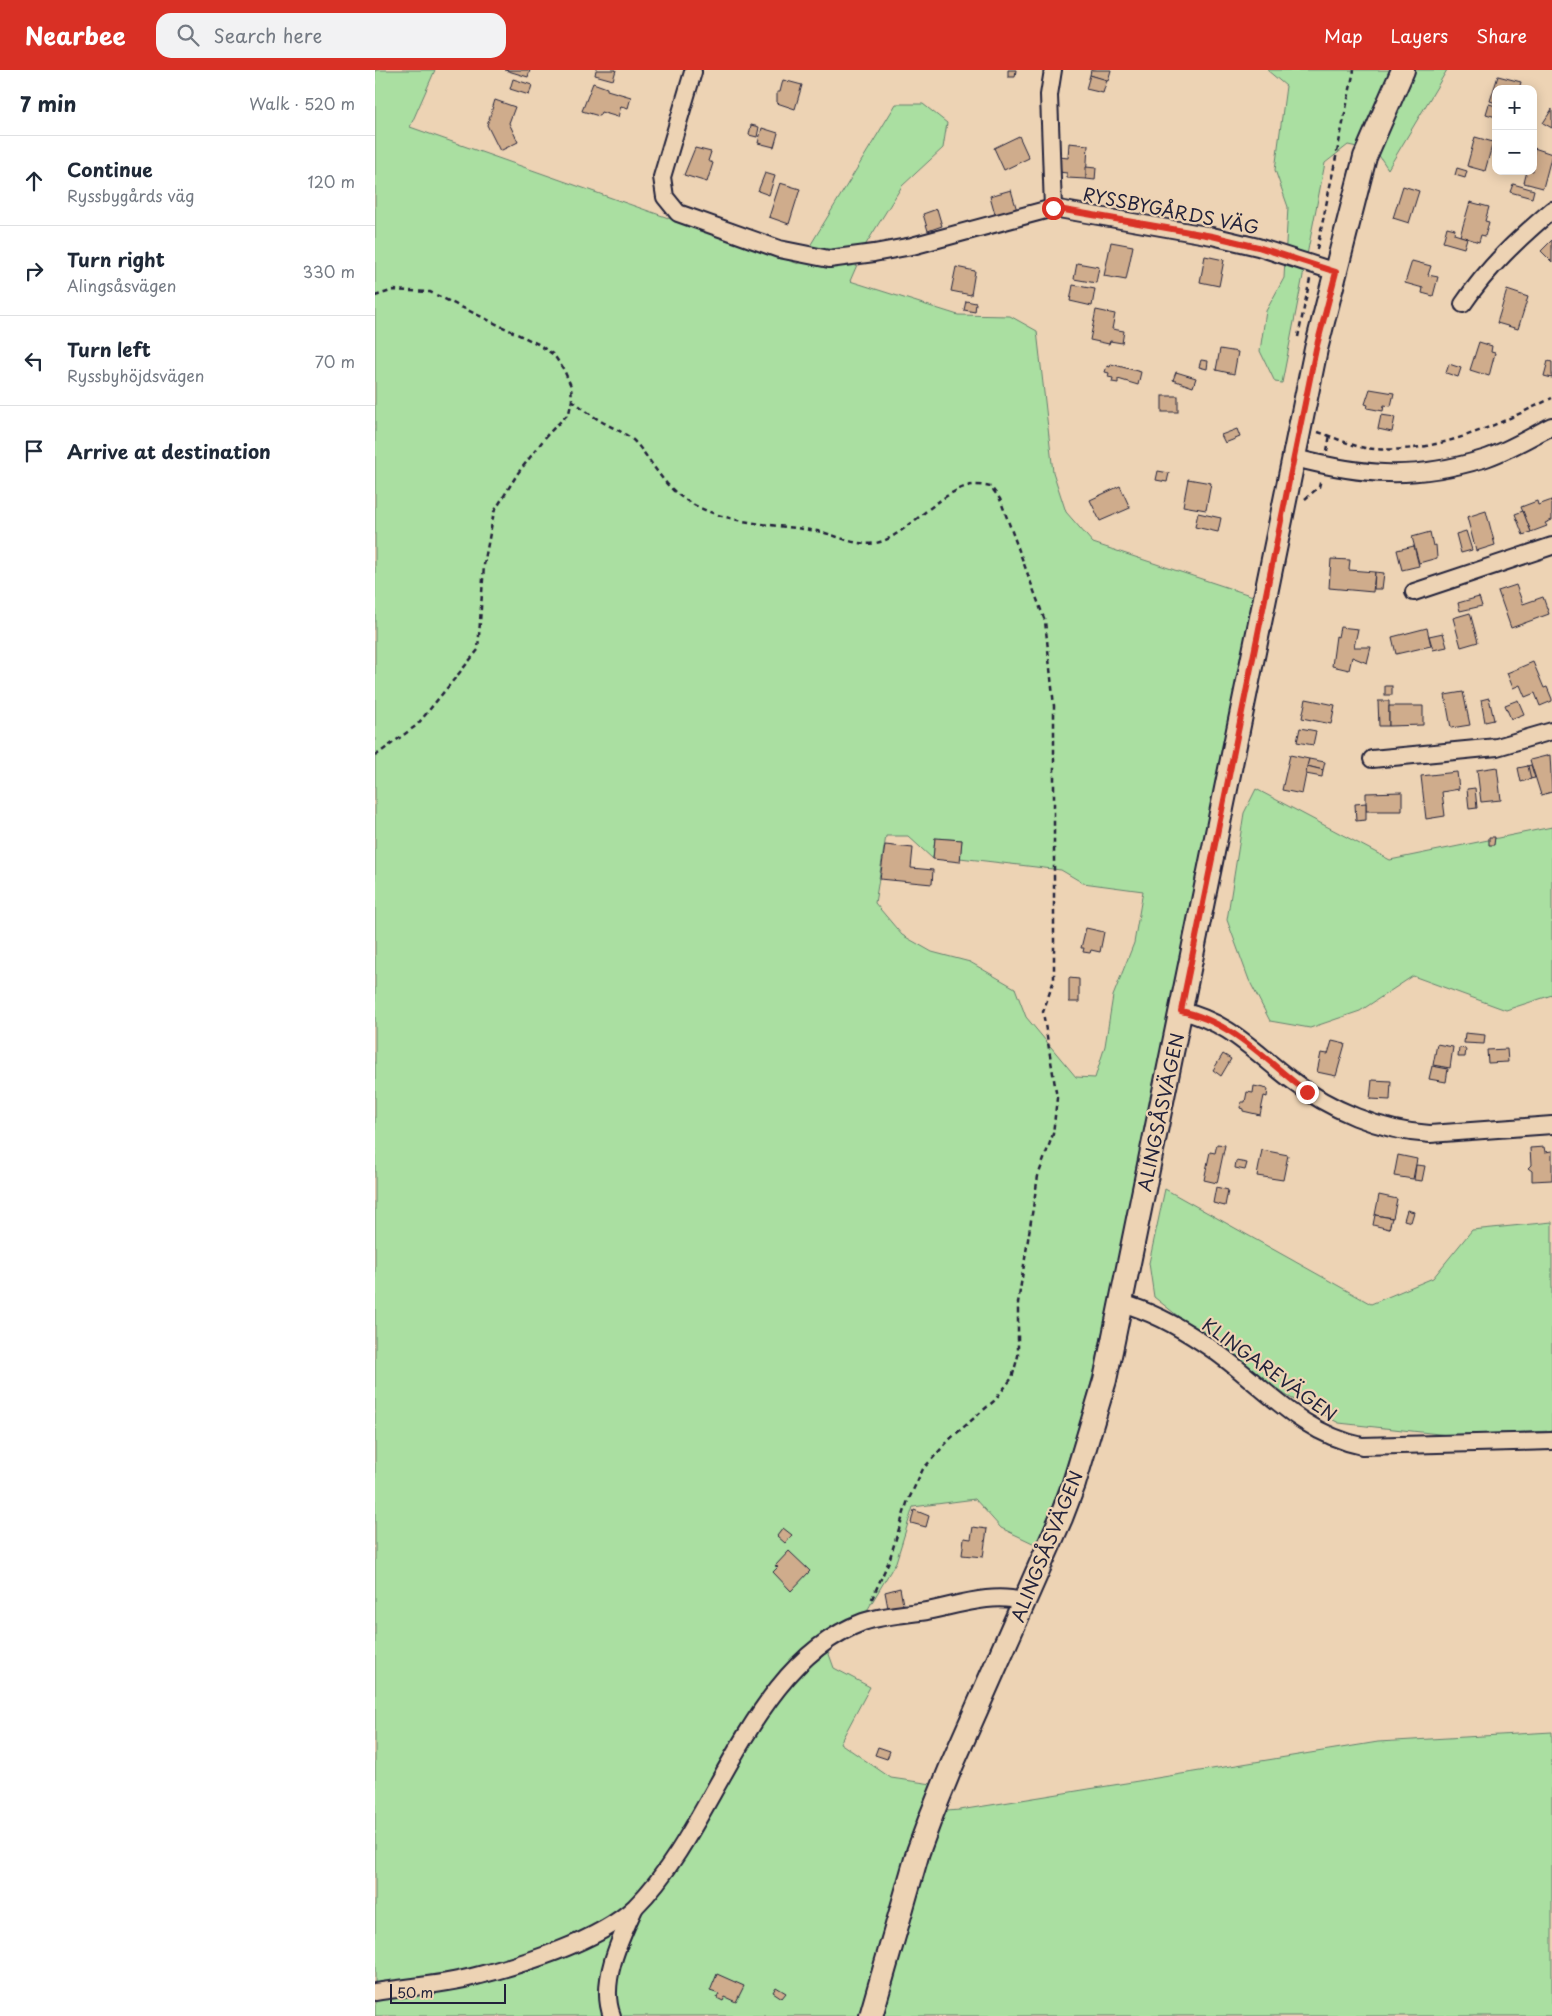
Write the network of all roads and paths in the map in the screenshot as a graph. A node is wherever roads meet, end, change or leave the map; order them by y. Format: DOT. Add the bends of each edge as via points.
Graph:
graph roads {
  1 [pos="1053,70"];
  2 [pos="1403,70"];
  3 [pos="693,72"];
  4 [pos="1053,208"];
  5 [pos="1552,210"];
  6 [pos="1336,272"];
  7 [pos="375,296"];
  8 [pos="1463,304"];
  9 [pos="1552,398"];
  10 [pos="572,400"];
  11 [pos="1300,429"];
  12 [pos="1551,430"];
  13 [pos="1295,458"];
  14 [pos="1552,546"];
  15 [pos="1414,592"];
  16 [pos="1552,731"];
  17 [pos="375,756"];
  18 [pos="1372,759"];
  19 [pos="1181,1011"];
  20 [pos="1552,1125"];
  21 [pos="1121,1303"];
  22 [pos="1552,1442"];
  23 [pos="1024,1602"];
  24 [pos="864,1621"];
  25 [pos="635,1907"];
  26 [pos="375,1992"];
  27 [pos="613,2016"];
  28 [pos="871,2016"];
  1 -- 4 [label="street" via="1049,94"];
  2 -- 6 [label="main road, ALINGSÅSVÄGEN" via="1365,157"];
  3 -- 4 [label="street, RYSSBYGÅRDS VÄG" via="662,177 665,197 678,212 779,249 829,259 913,246"];
  4 -- 6 [label="street, RYSSBYGÅRDS VÄG" via="1212,236"];
  5 -- 8 [label="street" via="1513,243 1482,276"];
  6 -- 11 [label="main road, ALINGSÅSVÄGEN"];
  7 -- 10 [label="path" via="394,290 430,292 538,344 554,355 564,370 571,386"];
  9 -- 11 [label="path" via="1509,420 1429,446 1365,448"];
  10 -- 17 [label="path" via="569,413 518,473 494,512 484,565 478,650 417,725"];
  10 -- 24 [label="path" via="635,442 673,490 691,503 715,514 756,524 820,532 850,543 871,544 895,535 959,490 975,484 991,487 1000,499 1045,621 1054,706 1055,880 1054,980 1043,1012 1057,1098 1053,1134 1038,1176 1018,1303 1018,1356 1012,1378 994,1401 951,1438 923,1469 907,1503 895,1544"];
  11 -- 13 [label="main road, ALINGSÅSVÄGEN"];
  12 -- 13 [label="street" via="1484,459 1398,475 1368,473"];
  13 -- 19 [label="main road, ALINGSÅSVÄGEN"];
  14 -- 15 [label="street"];
  16 -- 18 [label="street" via="1497,747"];
  19 -- 20 [label="street" via="1226,1028 1307,1092 1357,1118 1414,1133 1431,1134"];
  19 -- 21 [label="main road, ALINGSÅSVÄGEN"];
  21 -- 22 [label="street, KLINGAREVÄGEN" via="1153,1314 1204,1343 1297,1417 1338,1440 1362,1446"];
  21 -- 23 [label="main road, ALINGSÅSVÄGEN" via="1105,1380 1074,1484"];
  23 -- 24 [label="street" via="994,1599"];
  23 -- 28 [label="main road, ALINGSÅSVÄGEN" via="951,1766 918,1852"];
  24 -- 25 [label="street" via="823,1643 760,1712 670,1862"];
  25 -- 26 [label="street" via="573,1944 474,1977"];
  25 -- 27 [label="street" via="619,1942 609,1984"];
}
